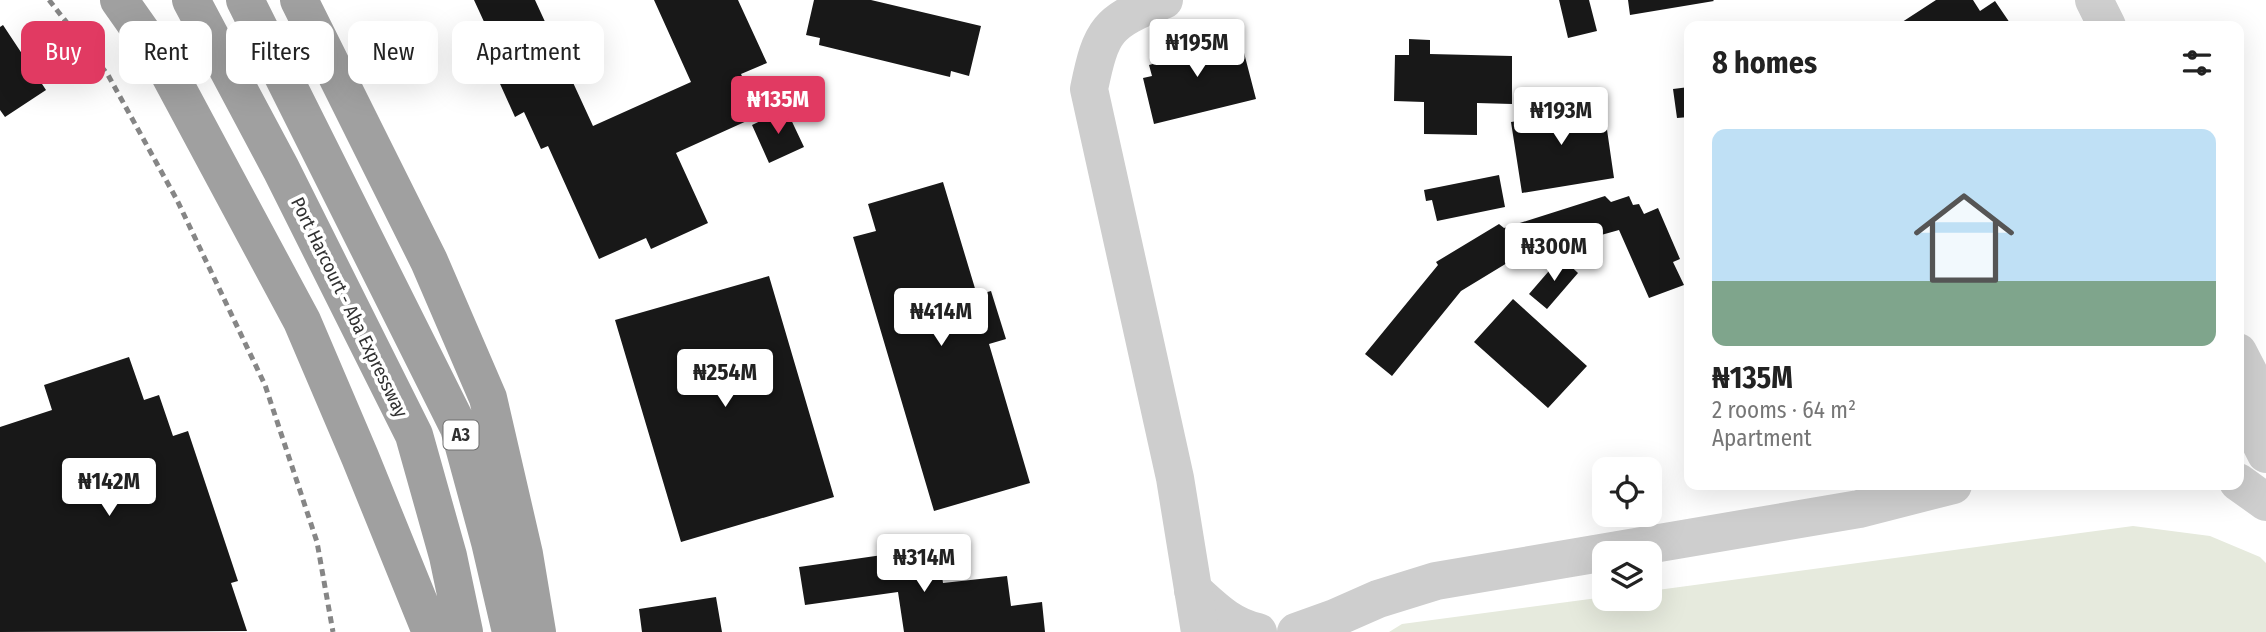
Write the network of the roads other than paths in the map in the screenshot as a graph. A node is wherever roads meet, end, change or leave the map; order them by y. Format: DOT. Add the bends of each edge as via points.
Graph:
graph roads {
  1 [pos="119,0"];
  2 [pos="191,0"];
  3 [pos="245,0"];
  4 [pos="299,0"];
  5 [pos="1164,0"];
  6 [pos="2094,0"];
  7 [pos="2104,21"];
  8 [pos="2244,364"];
  9 [pos="2266,406"];
  10 [pos="2244,410"];
  11 [pos="2266,454"];
  12 [pos="2244,486"];
  13 [pos="1933,490"];
  14 [pos="2266,502"];
  15 [pos="1193,590"];
  16 [pos="1327,625"];
  17 [pos="431,632"];
  18 [pos="464,632"];
  19 [pos="511,632"];
  20 [pos="537,632"];
  21 [pos="1199,632"];
  22 [pos="1258,632"];
  23 [pos="1296,632"];
  1 -- 17 [label="highway" via="164,64 302,321"];
  2 -- 18 [label="highway, Port Harcourt - Aba Expressway / A3" via="414,435"];
  3 -- 19 [label="highway, A3" via="459,428"];
  4 -- 20 [label="highway" via="429,261 488,398"];
  5 -- 15 [label="street" via="1130,13 1107,32 1096,54 1089,89 1175,478"];
  6 -- 7 [label="street"];
  8 -- 9 [label="street"];
  10 -- 11 [label="street"];
  12 -- 14 [label="street"];
  13 -- 16 [label="street" via="1859,509 1436,581 1378,599"];
  15 -- 21 [label="street"];
  15 -- 22 [label="street" via="1242,628"];
  16 -- 23 [label="street"];
}
